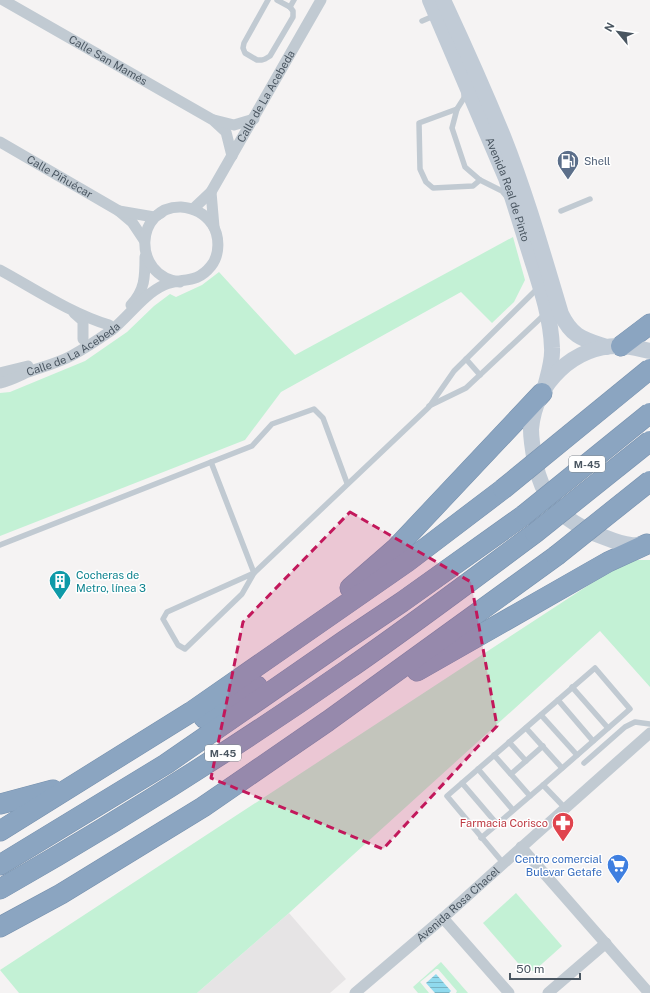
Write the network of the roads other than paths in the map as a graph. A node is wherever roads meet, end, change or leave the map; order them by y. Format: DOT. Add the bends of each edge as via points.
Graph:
graph roads {
  1 [pos="3,0"];
  2 [pos="268,0"];
  3 [pos="277,0"];
  4 [pos="294,0"];
  5 [pos="320,0"];
  6 [pos="430,0"];
  7 [pos="443,0"];
  8 [pos="290,7"];
  9 [pos="465,82"];
  10 [pos="457,109"];
  11 [pos="254,119"];
  12 [pos="213,120"];
  13 [pos="0,142"];
  14 [pos="232,156"];
  15 [pos="480,180"];
  16 [pos="211,192"];
  17 [pos="590,199"];
  18 [pos="515,204"];
  19 [pos="193,209"];
  20 [pos="119,210"];
  21 [pos="561,211"];
  22 [pos="161,213"];
  23 [pos="214,227"];
  24 [pos="144,240"];
  25 [pos="145,252"];
  26 [pos="0,270"];
  27 [pos="180,282"];
  28 [pos="540,286"];
  29 [pos="71,309"];
  30 [pos="547,313"];
  31 [pos="650,324"];
  32 [pos="109,325"];
  33 [pos="83,339"];
  34 [pos="613,347"];
  35 [pos="650,351"];
  36 [pos="466,359"];
  37 [pos="650,369"];
  38 [pos="0,373"];
  39 [pos="480,375"];
  40 [pos="0,383"];
  41 [pos="544,390"];
  42 [pos="429,407"];
  43 [pos="650,413"];
  44 [pos="650,441"];
  45 [pos="211,462"];
  46 [pos="650,481"];
  47 [pos="347,483"];
  48 [pos="0,545"];
  49 [pos="645,547"];
  50 [pos="254,573"];
  51 [pos="344,641"];
  52 [pos="278,651"];
  53 [pos="572,687"];
  54 [pos="558,700"];
  55 [pos="541,715"];
  56 [pos="328,721"];
  57 [pos="650,724"];
  58 [pos="526,728"];
  59 [pos="608,728"];
  60 [pos="650,733"];
  61 [pos="593,741"];
  62 [pos="509,742"];
  63 [pos="543,746"];
  64 [pos="577,754"];
  65 [pos="494,755"];
  66 [pos="526,761"];
  67 [pos="584,763"];
  68 [pos="562,768"];
  69 [pos="478,769"];
  70 [pos="511,774"];
  71 [pos="76,783"];
  72 [pos="462,783"];
  73 [pos="543,785"];
  74 [pos="530,796"];
  75 [pos="0,804"];
  76 [pos="565,808"];
  77 [pos="513,810"];
  78 [pos="497,824"];
  79 [pos="0,831"];
  80 [pos="0,837"];
  81 [pos="482,838"];
  82 [pos="521,847"];
  83 [pos="504,864"];
  84 [pos="0,865"];
  85 [pos="0,889"];
  86 [pos="443,918"];
  87 [pos="0,927"];
  88 [pos="606,943"];
  89 [pos="362,991"];
  90 [pos="509,993"];
  91 [pos="548,993"];
  92 [pos="649,993"];
  1 -- 12 [label="street, Calle San Mamés"];
  2 -- 8 [label="lane" via="243,48 245,53 257,60 270,56 293,17"];
  3 -- 8 [label="lane"];
  4 -- 8 [label="lane"];
  5 -- 11 [label="street, Calle de La Acebeda"];
  6 -- 9 [label="main road, Avenida Real de Pinto" via="429,18"];
  7 -- 34 [label="main road, Avenida Real de Pinto" via="473,64 511,158 561,314 573,333"];
  9 -- 10 [label="lane" via="464,98"];
  9 -- 18 [label="main road, Avenida Real de Pinto"];
  10 -- 15 [label="lane" via="452,128 465,167"];
  10 -- 15 [label="lane" via="419,123 420,169 426,182 434,188 474,186"];
  11 -- 12 [label="street, Calle San Mamés" via="234,125"];
  11 -- 14 [label="street, Calle de La Acebeda"];
  12 -- 14 [label="street, Calle San Mamés" via="226,132"];
  13 -- 20 [label="street, Calle Piñuécar"];
  14 -- 16 [label="street, Calle de La Acebeda"];
  15 -- 18 [label="lane" via="502,191"];
  16 -- 19 [label="street, Calle de La Acebeda"];
  16 -- 23 [label="street"];
  17 -- 21 [label="lane"];
  18 -- 28 [label="main road, Avenida Real de Pinto"];
  19 -- 22 [label="street" via="180,207"];
  19 -- 23 [label="street" via="202,213"];
  20 -- 22 [label="street, Calle Piñuécar" via="154,217"];
  20 -- 24 [label="street, Calle Piñuécar" via="132,222"];
  22 -- 24 [label="street" via="153,220"];
  23 -- 27 [label="street" via="218,246 212,265 198,278"];
  24 -- 25 [label="street"];
  25 -- 27 [label="street" via="154,270 162,277"];
  25 -- 32 [label="street, Calle de La Acebeda" via="145,281 138,298"];
  26 -- 29 [label="street"];
  27 -- 40 [label="street, Calle de La Acebeda" via="165,285 151,293 112,330 70,356"];
  28 -- 30 [label="main road, Avenida Real de Pinto"];
  28 -- 36 [label="lane"];
  29 -- 32 [label="street"];
  29 -- 33 [label="street" via="83,321"];
  30 -- 39 [label="lane"];
  30 -- 41 [label="main road, Avenida Real de Pinto" via="552,350"];
  31 -- 34 [label="highway"];
  32 -- 33 [label="street, Calle de La Acebeda"];
  33 -- 38 [label="street, Calle de La Acebeda" via="69,350 41,363"];
  34 -- 35 [label="main road"];
  34 -- 41 [label="main road" via="587,352 572,359 559,370"];
  36 -- 39 [label="lane"];
  36 -- 42 [label="lane" via="454,371"];
  37 -- 52 [label="highway, bridge" via="503,489 407,562"];
  39 -- 42 [label="lane" via="466,388"];
  41 -- 49 [label="main road" via="532,421 532,445 539,479 554,505 575,524 606,538"];
  41 -- 52 [label="highway" via="396,548"];
  42 -- 47 [label="lane"];
  43 -- 51 [label="highway, M-45, bridge" via="524,515"];
  44 -- 85 [label="highway, M-45, bridge" via="535,533 348,670 188,776"];
  45 -- 47 [label="lane" via="252,446 272,424 314,409 323,418"];
  45 -- 48 [label="lane"];
  45 -- 50 [label="lane"];
  46 -- 56 [label="highway, bridge" via="556,556"];
  47 -- 50 [label="lane"];
  49 -- 56 [label="highway" via="608,562 435,660 364,704"];
  50 -- 50 [label="lane" via="167,612 163,620 178,645 185,649 242,594"];
  51 -- 80 [label="highway" via="320,648"];
  51 -- 84 [label="highway, M-45" via="166,764"];
  52 -- 71 [label="highway" via="191,712"];
  53 -- 54 [label="lane"];
  53 -- 59 [label="lane"];
  53 -- 59 [label="lane" via="595,668 630,709"];
  54 -- 55 [label="lane"];
  54 -- 61 [label="lane"];
  55 -- 58 [label="lane"];
  55 -- 64 [label="lane"];
  56 -- 87 [label="highway" via="203,808 61,894"];
  57 -- 67 [label="lane" via="635,722 625,727"];
  58 -- 62 [label="lane"];
  58 -- 63 [label="lane"];
  59 -- 61 [label="lane"];
  60 -- 76 [label="street, Avenida Rosa Chacel"];
  61 -- 64 [label="lane"];
  62 -- 65 [label="lane"];
  62 -- 66 [label="lane"];
  63 -- 66 [label="lane"];
  63 -- 68 [label="lane"];
  64 -- 68 [label="lane"];
  65 -- 69 [label="lane"];
  65 -- 70 [label="lane"];
  66 -- 70 [label="lane"];
  68 -- 73 [label="lane"];
  69 -- 72 [label="lane"];
  69 -- 77 [label="lane"];
  70 -- 74 [label="lane"];
  71 -- 75 [label="highway"];
  71 -- 79 [label="highway"];
  72 -- 78 [label="lane"];
  72 -- 81 [label="lane" via="447,796"];
  73 -- 74 [label="lane"];
  73 -- 76 [label="lane"];
  74 -- 77 [label="lane"];
  76 -- 82 [label="street, Avenida Rosa Chacel"];
  77 -- 78 [label="lane"];
  78 -- 81 [label="lane"];
  81 -- 83 [label="lane"];
  82 -- 83 [label="street, Avenida Rosa Chacel"];
  82 -- 88 [label="street"];
  83 -- 86 [label="street, Avenida Rosa Chacel"];
  86 -- 89 [label="street, Avenida Rosa Chacel"];
  86 -- 90 [label="street"];
  88 -- 91 [label="street"];
  88 -- 92 [label="street"];
}
